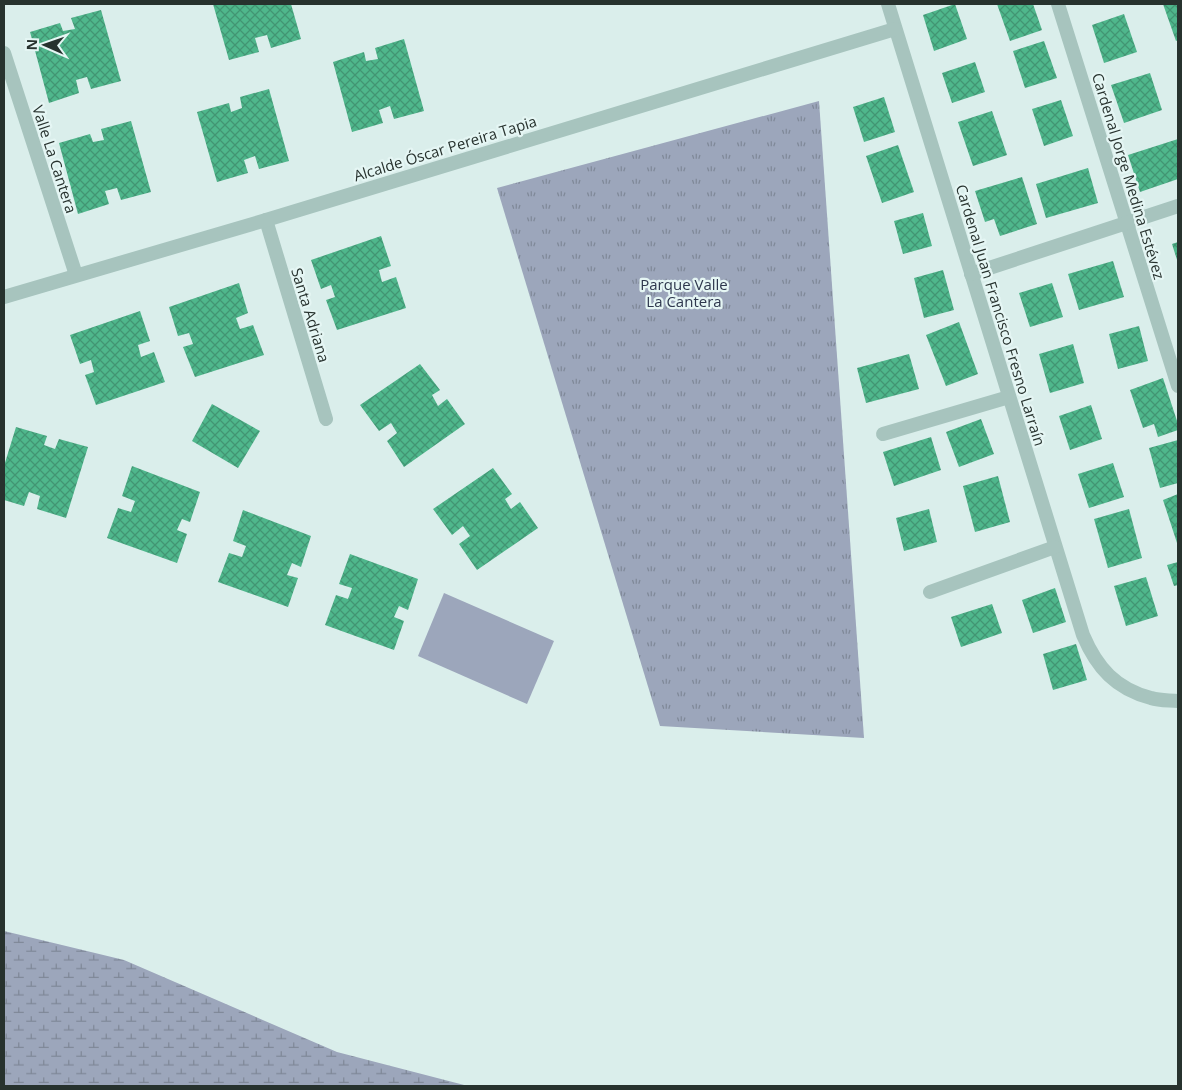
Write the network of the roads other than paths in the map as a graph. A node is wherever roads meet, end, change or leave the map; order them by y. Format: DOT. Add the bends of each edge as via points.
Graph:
graph roads {
  1 [pos="888,4"];
  2 [pos="1058,4"];
  3 [pos="895,29"];
  4 [pos="4,53"];
  5 [pos="1178,206"];
  6 [pos="266,220"];
  7 [pos="1127,223"];
  8 [pos="971,274"];
  9 [pos="76,275"];
  10 [pos="4,297"];
  11 [pos="1178,386"];
  12 [pos="1010,397"];
  13 [pos="326,419"];
  14 [pos="884,434"];
  15 [pos="1055,547"];
  16 [pos="930,592"];
  17 [pos="1178,702"];
  1 -- 3 [label="street, Cardenal Juan Francisco Fresno Larraín"];
  2 -- 7 [label="street, Cardenal Jorge Medina Estévez"];
  3 -- 6 [label="street, Alcalde Óscar Pereira Tapia"];
  3 -- 8 [label="street, Cardenal Juan Francisco Fresno Larraín"];
  4 -- 9 [label="street, Valle La Cantera"];
  5 -- 7 [label="street"];
  6 -- 9 [label="street, Alcalde Óscar Pereira Tapia"];
  6 -- 13 [label="street, Santa Adriana"];
  7 -- 8 [label="street"];
  7 -- 11 [label="street, Cardenal Jorge Medina Estévez"];
  8 -- 12 [label="street, Cardenal Juan Francisco Fresno Larraín"];
  9 -- 10 [label="street, Alcalde Óscar Pereira Tapia"];
  12 -- 14 [label="street"];
  12 -- 15 [label="street, Cardenal Juan Francisco Fresno Larraín"];
  15 -- 16 [label="street"];
  15 -- 17 [label="street, Cardenal Juan Francisco Fresno Larraín" via="1083,635 1103,671 1135,693"];
}
